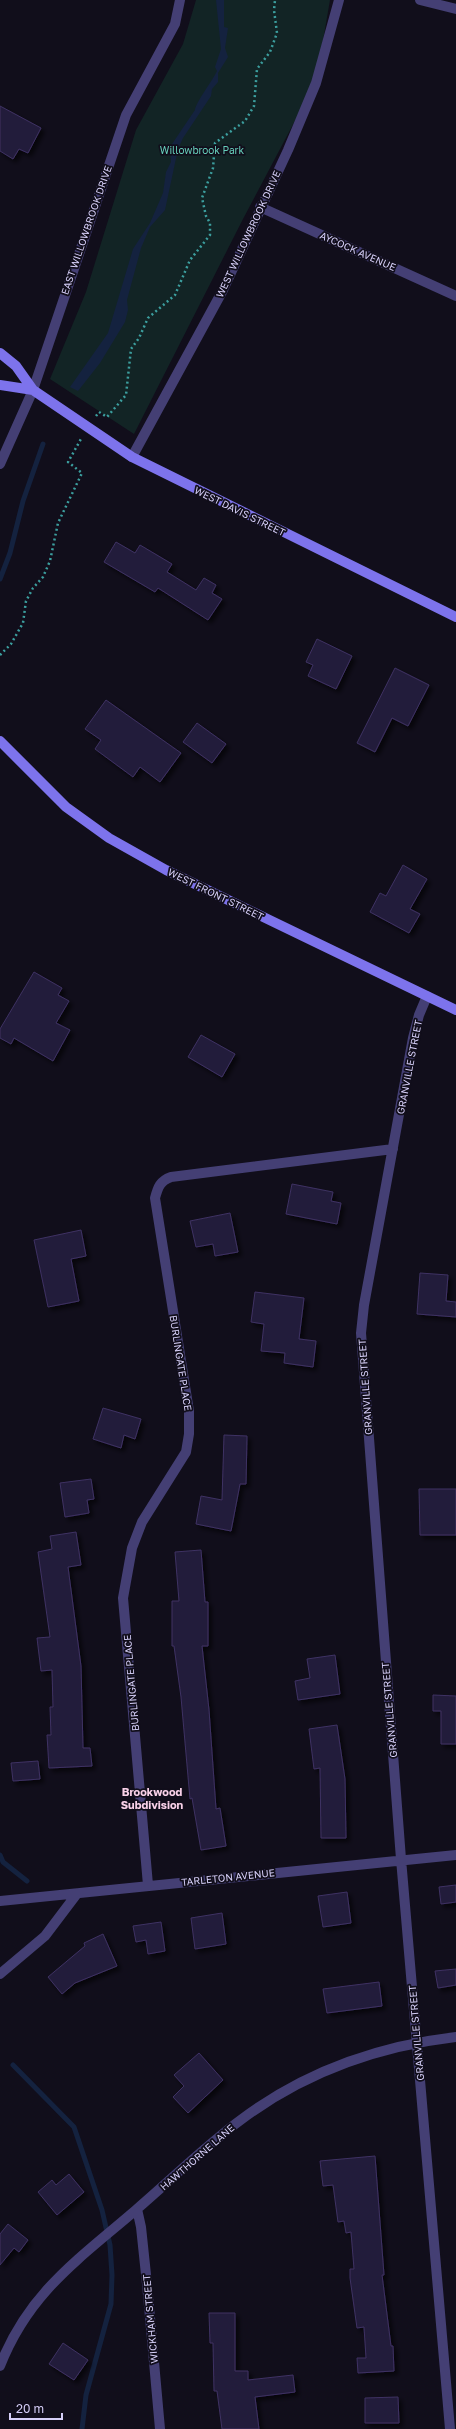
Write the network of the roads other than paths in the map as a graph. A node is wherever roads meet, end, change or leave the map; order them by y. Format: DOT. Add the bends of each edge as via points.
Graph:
graph roads {
  1 [pos="180,0"];
  2 [pos="339,0"];
  3 [pos="420,0"];
  4 [pos="456,9"];
  5 [pos="260,207"];
  6 [pos="456,296"];
  7 [pos="0,353"];
  8 [pos="0,385"];
  9 [pos="33,390"];
  10 [pos="132,457"];
  11 [pos="0,464"];
  12 [pos="456,618"];
  13 [pos="0,741"];
  14 [pos="427,996"];
  15 [pos="456,1010"];
  16 [pos="393,1149"];
  17 [pos="456,1855"];
  18 [pos="401,1859"];
  19 [pos="148,1886"];
  20 [pos="76,1895"];
  21 [pos="0,1902"];
  22 [pos="0,1974"];
  23 [pos="456,2037"];
  24 [pos="417,2041"];
  25 [pos="137,2209"];
  26 [pos="0,2366"];
  27 [pos="160,2429"];
  28 [pos="450,2429"];
  1 -- 9 [label="street, EAST WILLOWBROOK DRIVE" via="175,24 126,115"];
  2 -- 5 [label="street, WEST WILLOWBROOK DRIVE" via="316,82"];
  3 -- 4 [label="street"];
  5 -- 6 [label="street, AYCOCK AVENUE"];
  5 -- 10 [label="street, WEST WILLOWBROOK DRIVE" via="223,290"];
  7 -- 9 [label="street, WEST DAVIS STREET" via="16,366"];
  8 -- 9 [label="street, WEST DAVIS STREET"];
  9 -- 10 [label="street, WEST DAVIS STREET" via="87,429"];
  9 -- 11 [label="street, EAST WILLOWBROOK DRIVE"];
  10 -- 12 [label="street, WEST DAVIS STREET"];
  13 -- 14 [label="street, WEST FRONT STREET" via="66,806 108,838 166,870"];
  14 -- 15 [label="street, WEST FRONT STREET"];
  14 -- 16 [label="street, GRANVILLE STREET" via="413,1038"];
  16 -- 18 [label="street, GRANVILLE STREET" via="361,1333"];
  16 -- 19 [label="street, BURLINGATE PLACE" via="171,1177 158,1187 155,1198 189,1411 189,1434 186,1452 178,1467 142,1522 132,1548 123,1598"];
  17 -- 18 [label="street, TARLETON AVENUE"];
  18 -- 19 [label="street, TARLETON AVENUE"];
  18 -- 24 [label="street, GRANVILLE STREET"];
  19 -- 20 [label="street, TARLETON AVENUE"];
  20 -- 21 [label="street, TARLETON AVENUE"];
  20 -- 22 [label="street" via="45,1936"];
  23 -- 24 [label="street, HAWTHORNE LANE"];
  24 -- 25 [label="street, HAWTHORNE LANE" via="338,2065 311,2076 268,2101 242,2118"];
  24 -- 28 [label="street, GRANVILLE STREET"];
  25 -- 26 [label="street, HAWTHORNE LANE" via="53,2280 13,2338"];
  25 -- 27 [label="street, WICKHAM STREET" via="147,2284"];
}
